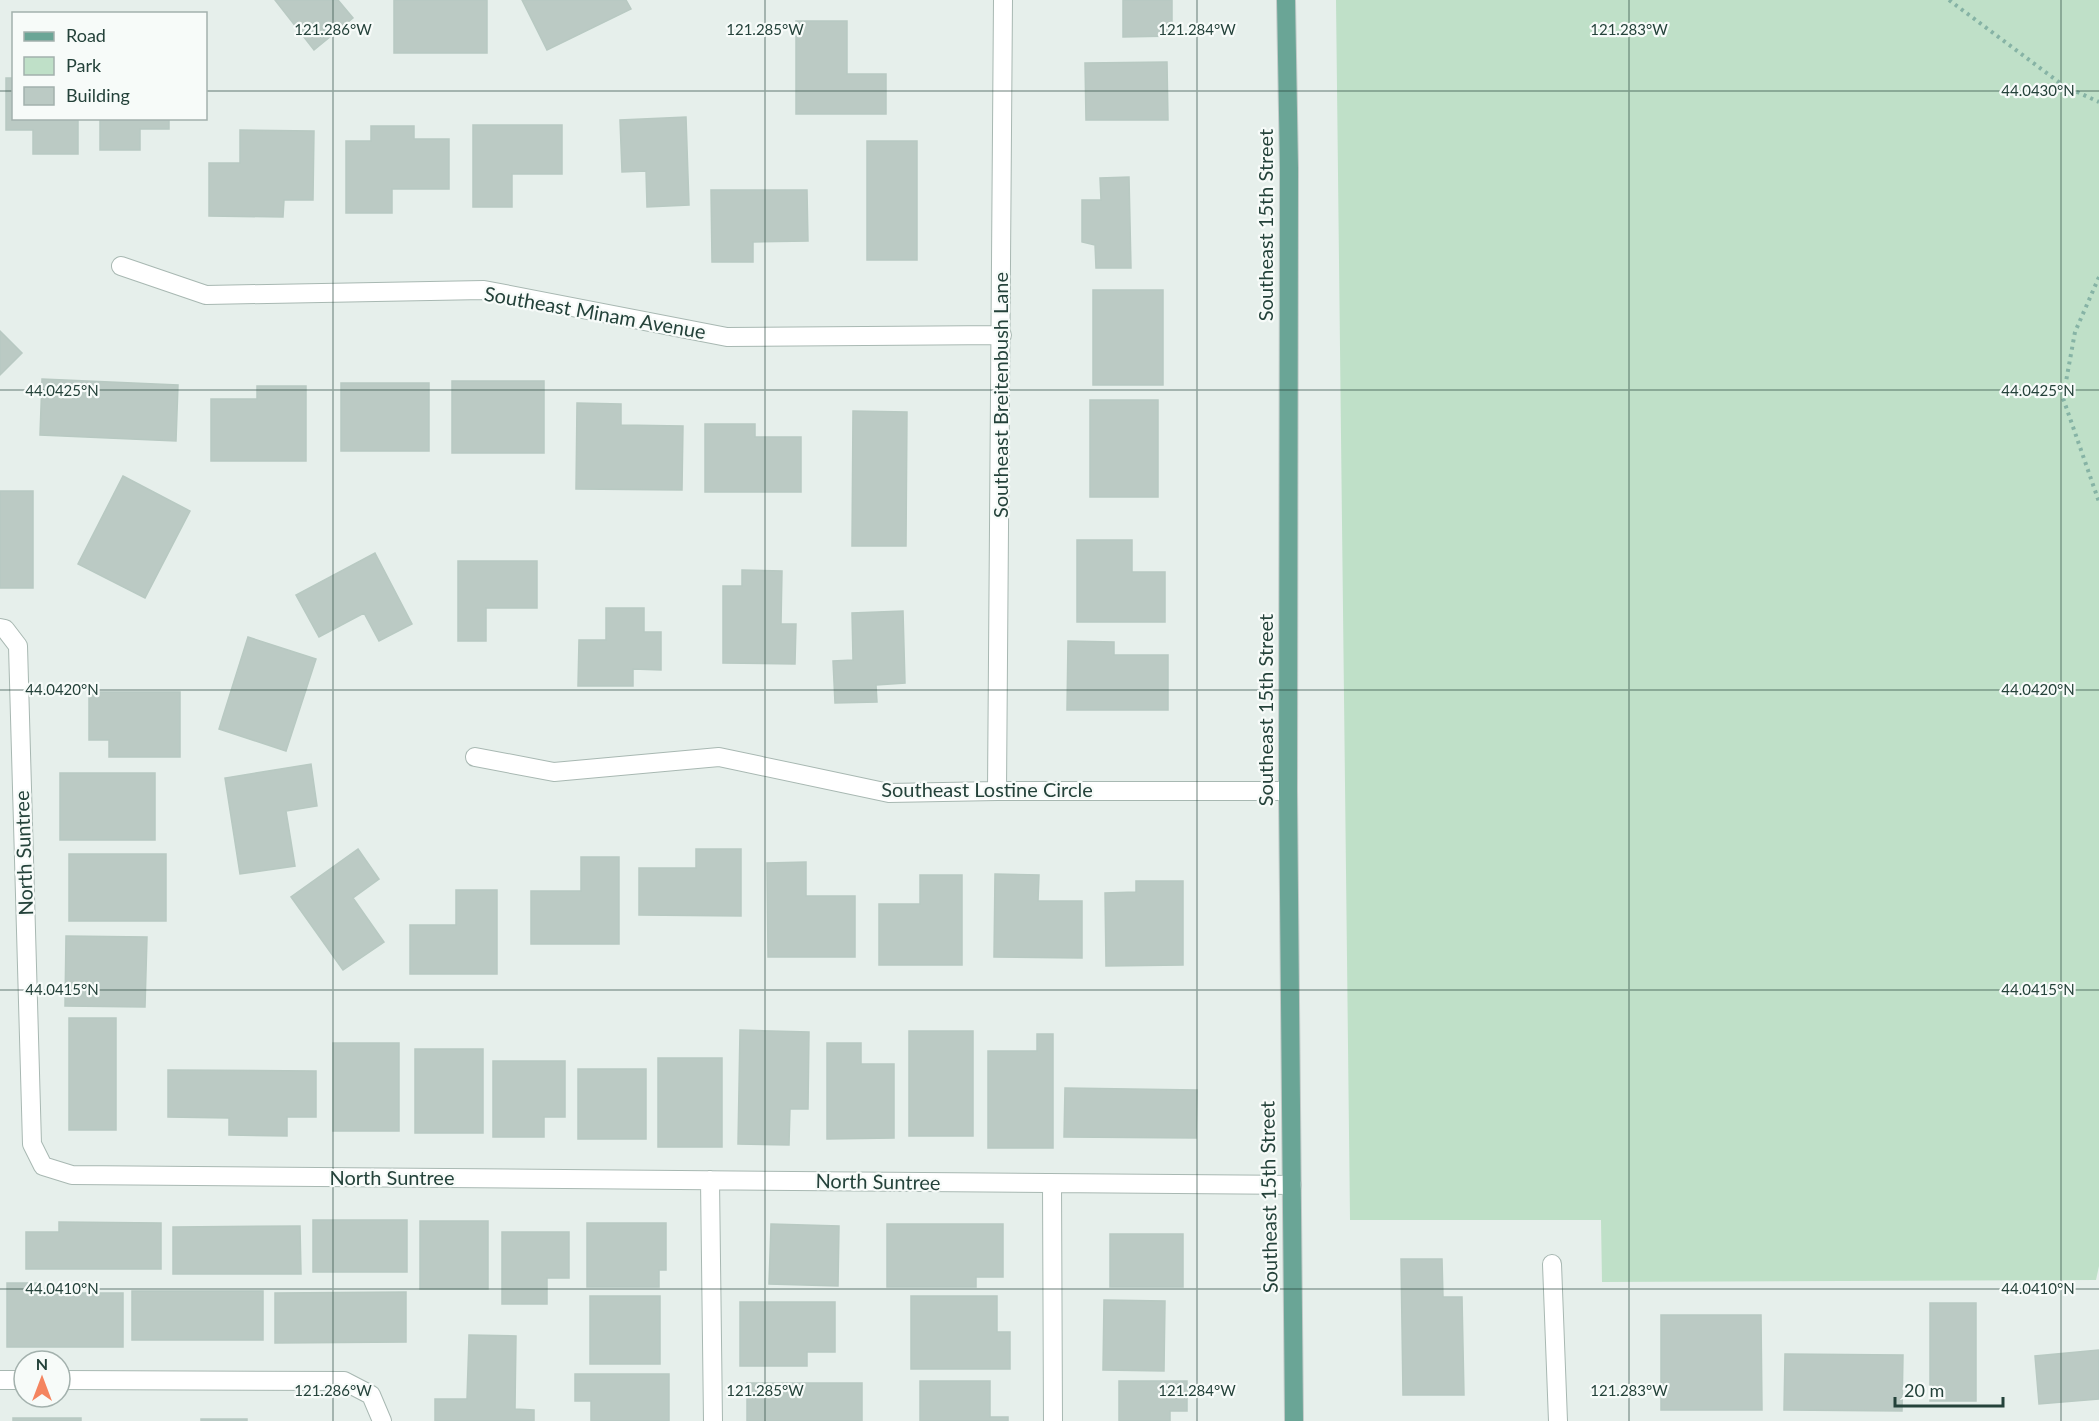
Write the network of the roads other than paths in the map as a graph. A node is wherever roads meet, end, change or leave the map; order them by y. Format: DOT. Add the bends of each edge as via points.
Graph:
graph roads {
  1 [pos="1003,0"];
  2 [pos="1286,0"];
  3 [pos="121,266"];
  4 [pos="1002,335"];
  5 [pos="0,628"];
  6 [pos="475,756"];
  7 [pos="997,791"];
  8 [pos="1288,791"];
  9 [pos="710,1180"];
  10 [pos="1052,1183"];
  11 [pos="1292,1185"];
  12 [pos="1552,1264"];
  13 [pos="72,1380"];
  14 [pos="382,1421"];
  15 [pos="713,1421"];
  16 [pos="1053,1421"];
  17 [pos="1294,1421"];
  18 [pos="1558,1421"];
  1 -- 4 [label="street, Southeast Breitenbush Lane"];
  2 -- 8 [label="main road, Southeast 15th Street"];
  3 -- 4 [label="street, Southeast Minam Avenue" via="206,295 484,290 727,337"];
  4 -- 7 [label="street, Southeast Breitenbush Lane"];
  5 -- 9 [label="street, North Suntree" via="18,646 32,1144 44,1166 72,1175"];
  6 -- 7 [label="street, Southeast Lostine Circle" via="554,772 719,756 889,793"];
  7 -- 8 [label="street, Southeast Lostine Circle"];
  8 -- 11 [label="main road, Southeast 15th Street"];
  9 -- 10 [label="street, North Suntree"];
  9 -- 15 [label="street"];
  10 -- 11 [label="street, North Suntree"];
  10 -- 16 [label="street"];
  11 -- 17 [label="main road, Southeast 15th Street"];
  12 -- 18 [label="street"];
  13 -- 14 [label="street" via="344,1381 372,1395"];
}
